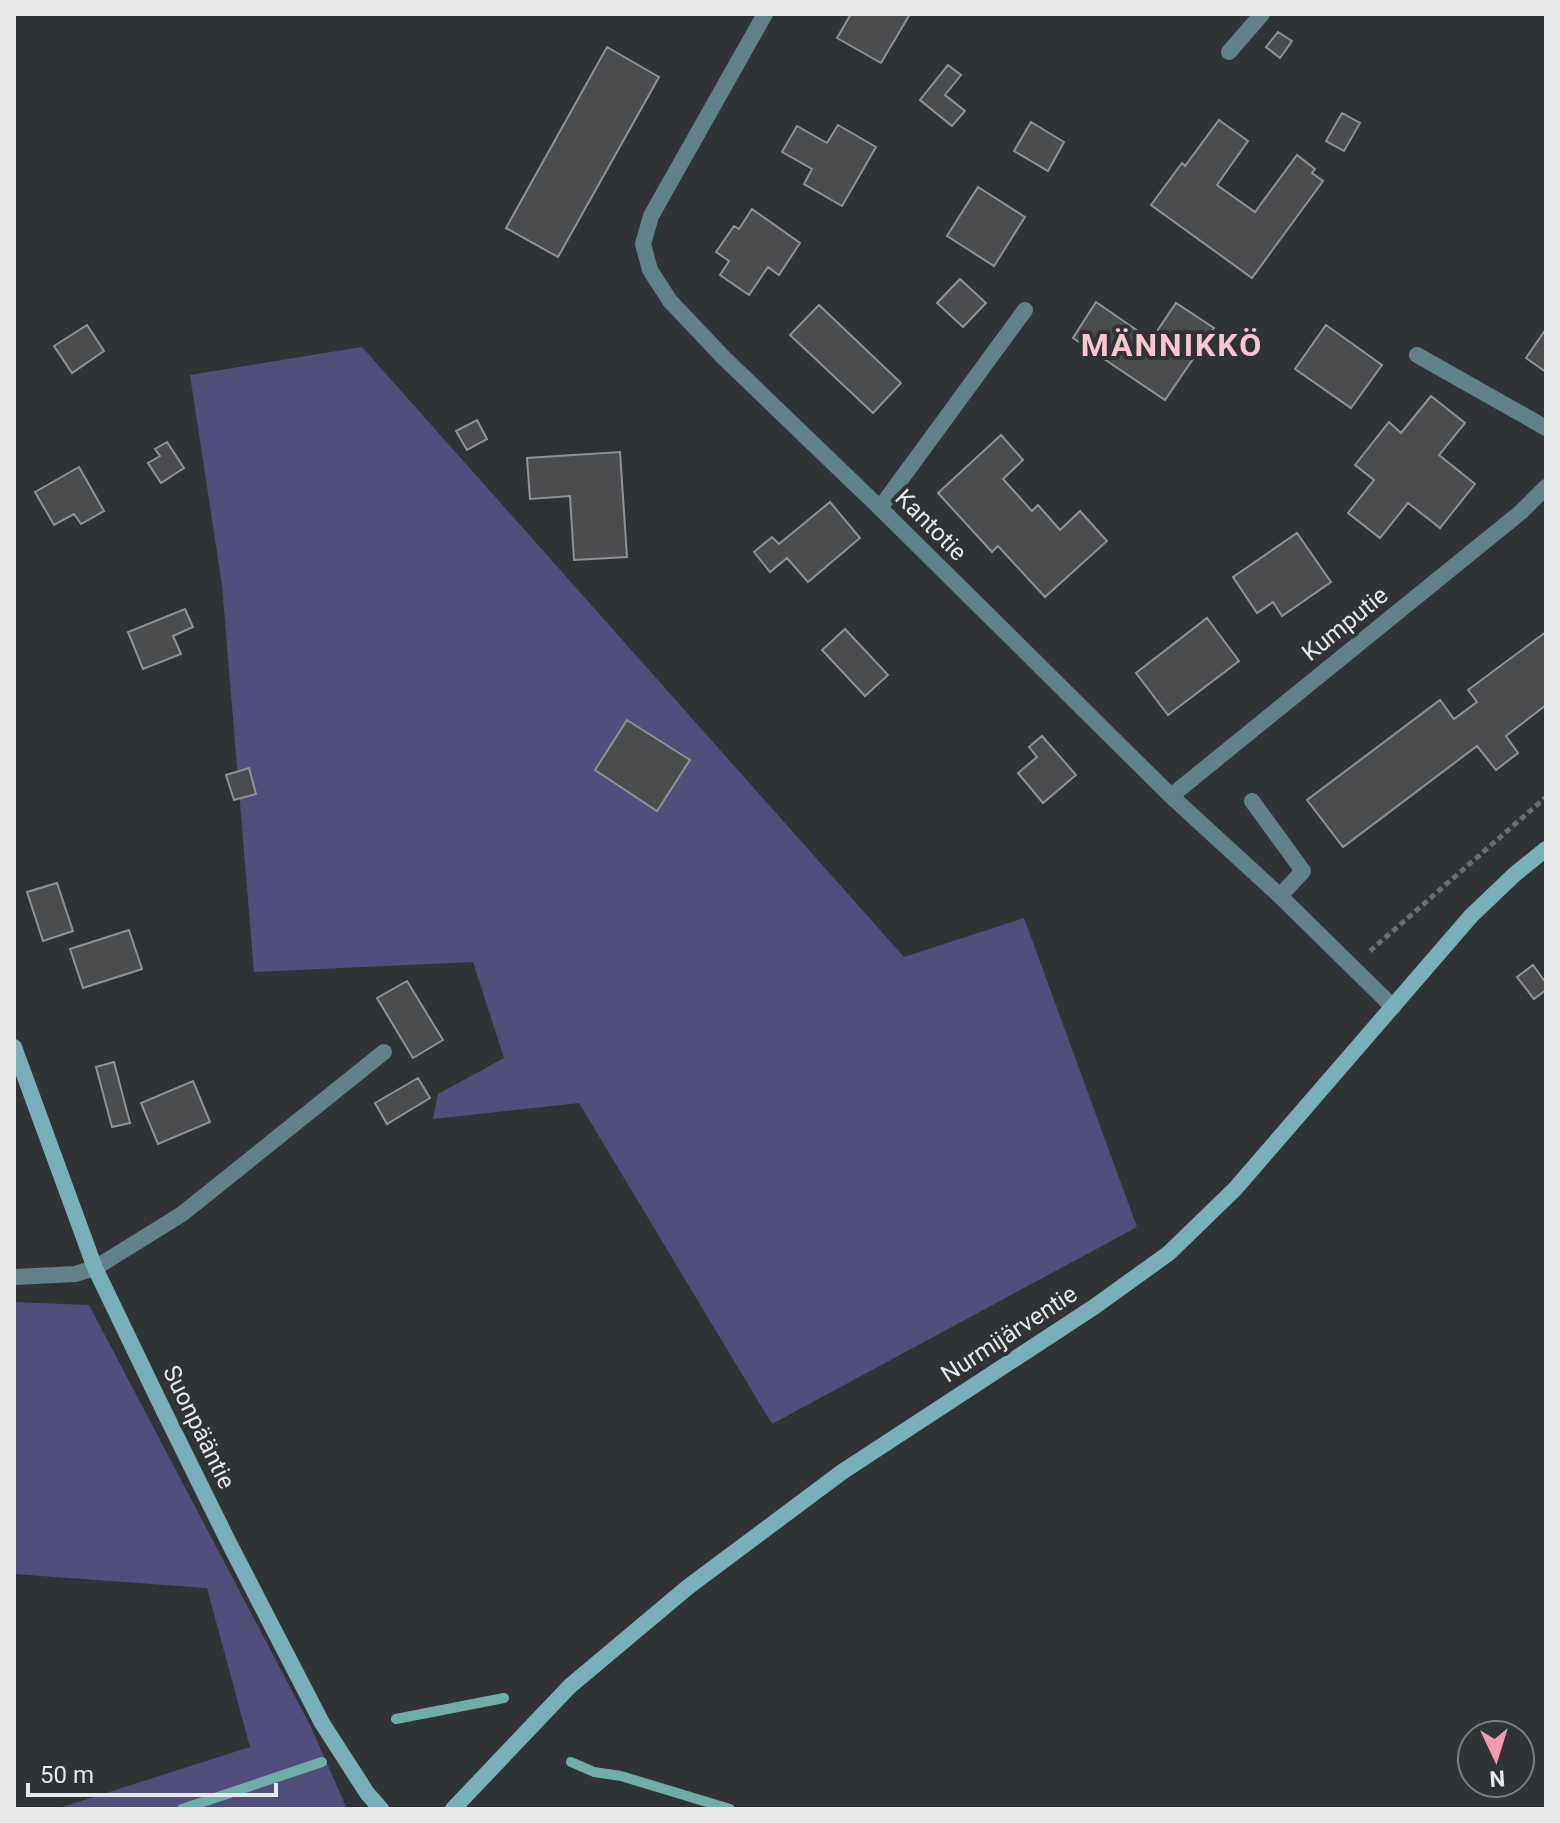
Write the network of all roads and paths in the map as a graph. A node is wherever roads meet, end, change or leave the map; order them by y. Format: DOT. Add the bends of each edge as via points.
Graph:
graph roads {
  1 [pos="765,14"];
  2 [pos="1262,14"];
  3 [pos="1229,52"];
  4 [pos="1025,310"];
  5 [pos="1417,355"];
  6 [pos="1546,428"];
  7 [pos="1546,487"];
  8 [pos="880,508"];
  9 [pos="1171,796"];
  10 [pos="1546,797"];
  11 [pos="1252,801"];
  12 [pos="1546,849"];
  13 [pos="1280,896"];
  14 [pos="1352,968"];
  15 [pos="1393,1007"];
  16 [pos="14,1047"];
  17 [pos="384,1052"];
  18 [pos="95,1268"];
  19 [pos="14,1277"];
  20 [pos="381,1809"];
  21 [pos="453,1809"];
  1 -- 8 [label="street, Kantotie" via="651,216 643,244 650,270 670,301"];
  2 -- 3 [label="street"];
  4 -- 8 [label="street"];
  5 -- 6 [label="street"];
  7 -- 9 [label="street, Kumputie"];
  8 -- 9 [label="street, Kantotie"];
  9 -- 13 [label="street, Kantotie"];
  10 -- 14 [label="path"];
  11 -- 13 [label="street" via="1303,871"];
  12 -- 15 [label="street, Nurmijärventie" via="1471,916"];
  13 -- 14 [label="street, Kantotie"];
  14 -- 15 [label="street, Kantotie"];
  15 -- 21 [label="street, Nurmijärventie" via="1235,1189 1169,1253 842,1472 688,1587 570,1686"];
  16 -- 18 [label="street, Suonpääntie"];
  17 -- 18 [label="street" via="182,1214"];
  18 -- 19 [label="street"];
  18 -- 20 [label="street, Suonpääntie" via="322,1723"];
}
